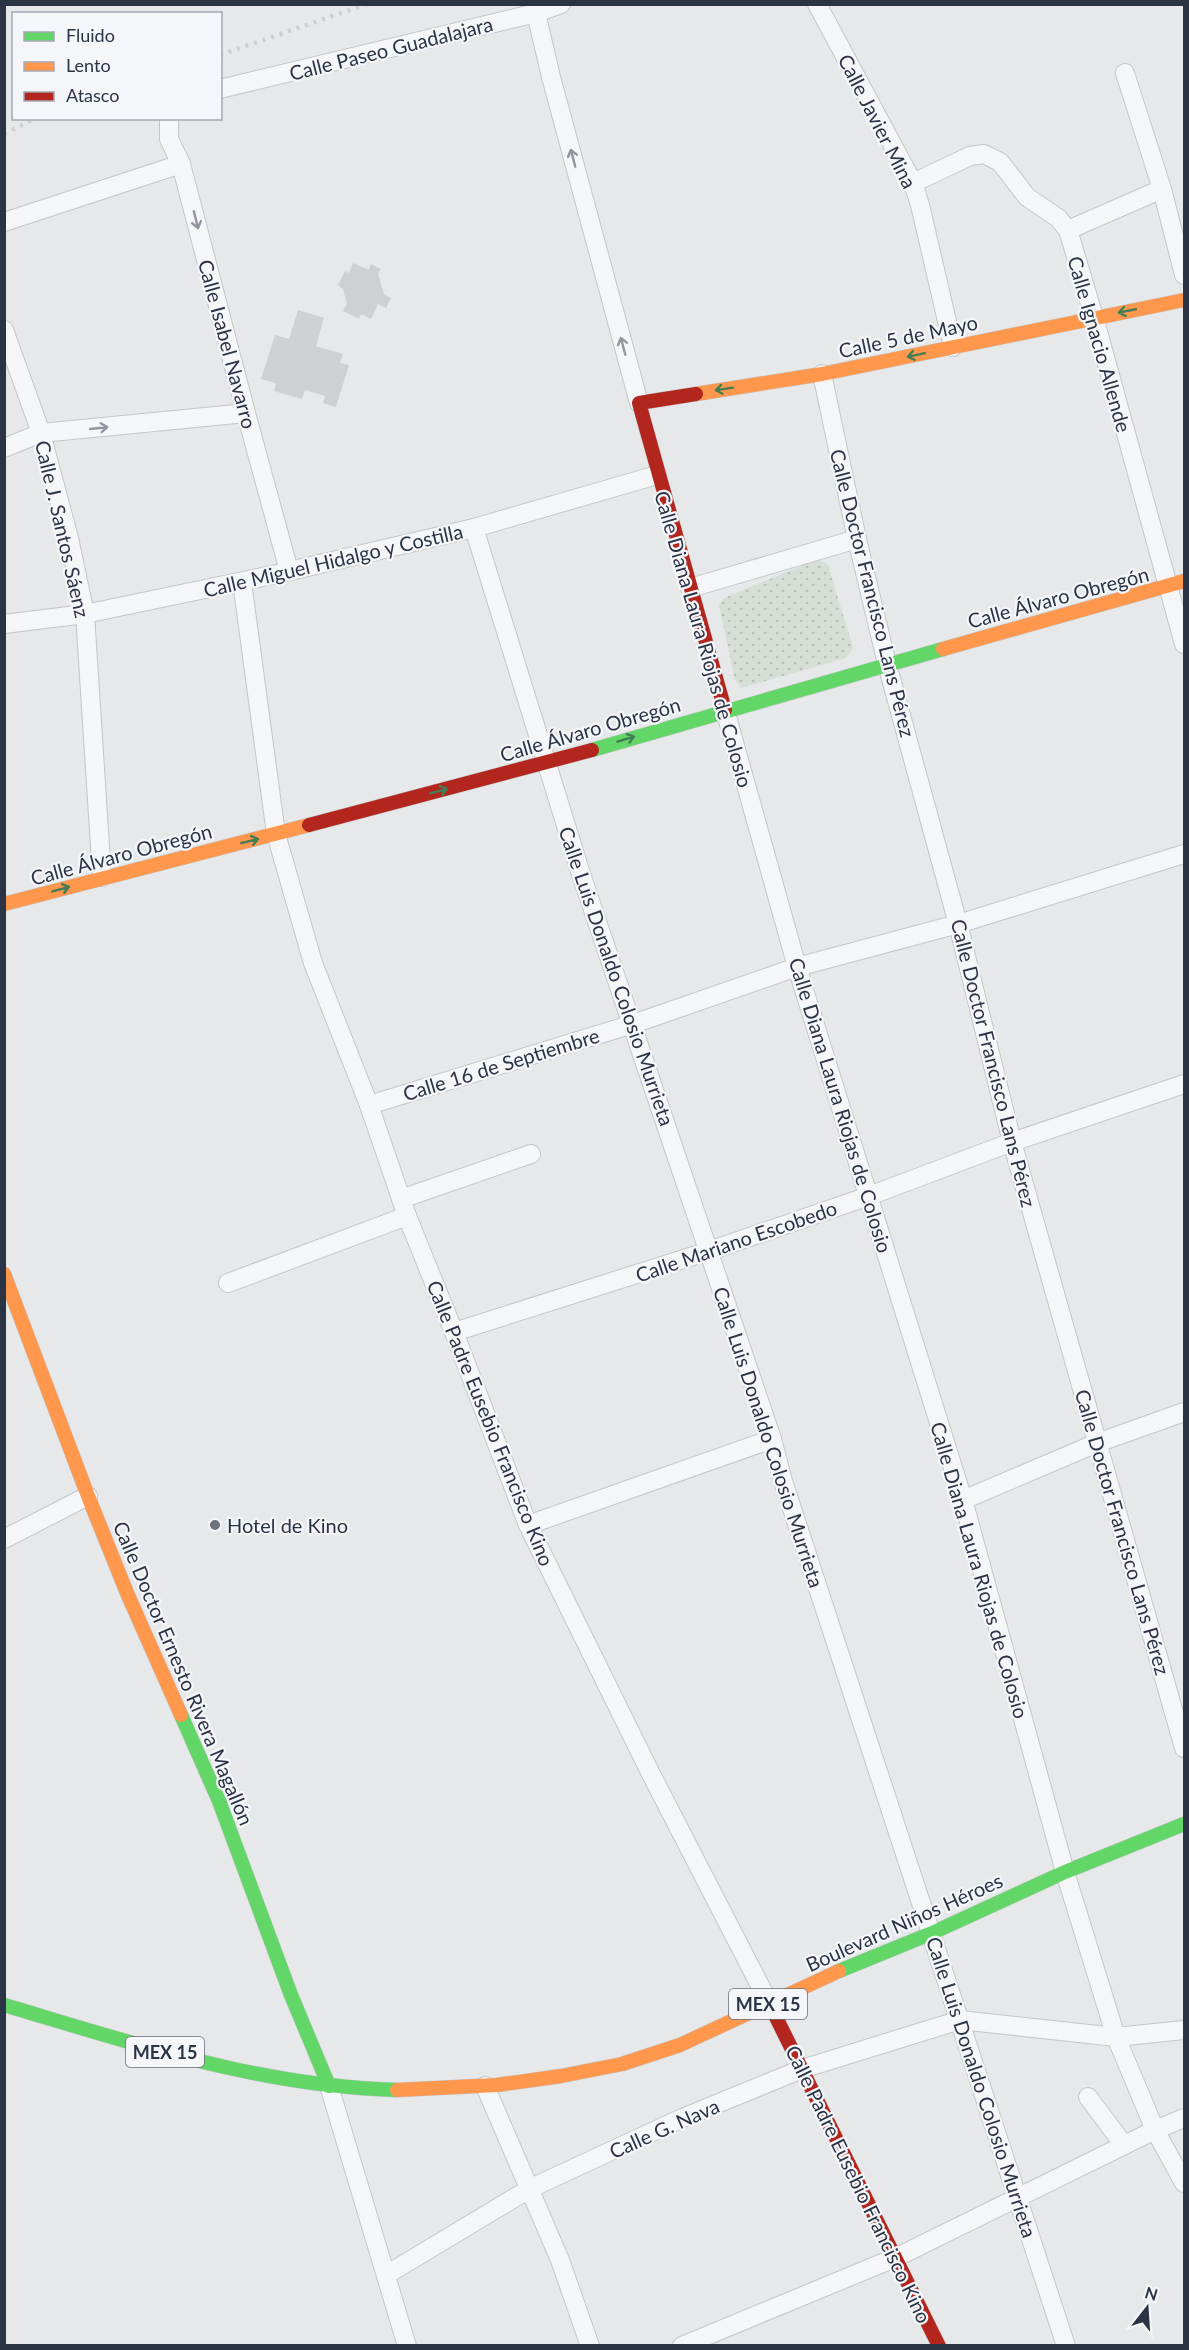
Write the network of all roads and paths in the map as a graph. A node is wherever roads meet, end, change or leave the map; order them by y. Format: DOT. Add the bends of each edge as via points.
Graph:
graph roads {
  1 [pos="561,4"];
  2 [pos="817,4"];
  3 [pos="536,13"];
  4 [pos="1125,73"];
  5 [pos="222,89"];
  6 [pos="169,120"];
  7 [pos="181,164"];
  8 [pos="913,183"];
  9 [pos="1161,189"];
  10 [pos="4,222"];
  11 [pos="1068,230"];
  12 [pos="1185,275"];
  13 [pos="1185,300"];
  14 [pos="1094,317"];
  15 [pos="4,330"];
  16 [pos="953,347"];
  17 [pos="822,374"];
  18 [pos="639,403"];
  19 [pos="246,413"];
  20 [pos="41,433"];
  21 [pos="4,448"];
  22 [pos="657,475"];
  23 [pos="474,528"];
  24 [pos="857,539"];
  25 [pos="289,571"];
  26 [pos="242,582"];
  27 [pos="1176,584"];
  28 [pos="690,588"];
  29 [pos="85,614"];
  30 [pos="4,624"];
  31 [pos="1185,644"];
  32 [pos="887,664"];
  33 [pos="725,710"];
  34 [pos="545,764"];
  35 [pos="276,834"];
  36 [pos="1185,854"];
  37 [pos="102,877"];
  38 [pos="4,904"];
  39 [pos="958,924"];
  40 [pos="797,967"];
  41 [pos="633,1024"];
  42 [pos="1185,1084"];
  43 [pos="369,1105"];
  44 [pos="1012,1142"];
  45 [pos="531,1154"];
  46 [pos="869,1196"];
  47 [pos="404,1208"];
  48 [pos="710,1251"];
  49 [pos="4,1274"];
  50 [pos="228,1283"];
  51 [pos="454,1332"];
  52 [pos="1185,1412"];
  53 [pos="772,1439"];
  54 [pos="1097,1443"];
  55 [pos="88,1496"];
  56 [pos="963,1500"];
  57 [pos="528,1525"];
  58 [pos="4,1539"];
  59 [pos="1185,1748"];
  60 [pos="1185,1824"];
  61 [pos="1065,1872"];
  62 [pos="932,1933"];
  63 [pos="769,2003"];
  64 [pos="4,2005"];
  65 [pos="960,2020"];
  66 [pos="1185,2030"];
  67 [pos="1116,2037"];
  68 [pos="802,2069"];
  69 [pos="329,2086"];
  70 [pos="485,2086"];
  71 [pos="1088,2097"];
  72 [pos="1185,2118"];
  73 [pos="1155,2130"];
  74 [pos="1124,2145"];
  75 [pos="1185,2183"];
  76 [pos="529,2189"];
  77 [pos="1018,2197"];
  78 [pos="897,2257"];
  79 [pos="386,2275"];
  80 [pos="407,2346"];
  81 [pos="590,2346"];
  82 [pos="682,2346"];
  83 [pos="939,2346"];
  84 [pos="1066,2346"];
  1 -- 3 [label="street, Calle Paseo Guadalajara"];
  2 -- 8 [label="street, Calle Javier Mina"];
  3 -- 5 [label="street, Calle Paseo Guadalajara"];
  18 -- 3 [label="street, Calle Diana Laura Riojas de Colosio, one-way"];
  4 -- 9 [label="street"];
  6 -- 7 [label="street, Calle Isabel Navarro" via="169,139"];
  7 -- 10 [label="street"];
  7 -- 19 [label="street, Calle Isabel Navarro, one-way"];
  8 -- 11 [label="street, Calle Ignacio Allende" via="976,153 990,156 1000,162 1027,197 1058,218"];
  8 -- 16 [label="street, Calle Javier Mina"];
  9 -- 11 [label="street"];
  9 -- 12 [label="street"];
  11 -- 14 [label="street, Calle Ignacio Allende"];
  13 -- 14 [label="street, Calle 5 de Mayo, one-way"];
  14 -- 16 [label="street, Calle 5 de Mayo"];
  14 -- 27 [label="street, Calle Ignacio Allende"];
  15 -- 20 [label="street, Calle J. Santos Sáenz"];
  16 -- 17 [label="street, Calle 5 de Mayo, one-way"];
  17 -- 18 [label="street, Calle 5 de Mayo, one-way"];
  17 -- 24 [label="street, Calle Doctor Francisco Lans Pérez"];
  18 -- 22 [label="street, Calle Diana Laura Riojas de Colosio"];
  20 -- 19 [label="street, one-way"];
  19 -- 25 [label="street, Calle Isabel Navarro"];
  20 -- 21 [label="street"];
  20 -- 29 [label="street, Calle J. Santos Sáenz"];
  22 -- 23 [label="street, Calle Miguel Hidalgo y Costilla"];
  22 -- 28 [label="street, Calle Diana Laura Riojas de Colosio"];
  23 -- 25 [label="street, Calle Miguel Hidalgo y Costilla"];
  23 -- 34 [label="street, Calle Luis Donaldo Colosio Murrieta"];
  24 -- 28 [label="street"];
  24 -- 32 [label="street, Calle Doctor Francisco Lans Pérez"];
  25 -- 26 [label="street, Calle Miguel Hidalgo y Costilla"];
  26 -- 29 [label="street, Calle Miguel Hidalgo y Costilla"];
  26 -- 35 [label="street, Calle Padre Eusebio Francisco Kino"];
  27 -- 31 [label="street, Calle Ignacio Allende"];
  27 -- 32 [label="street, Calle Álvaro Obregón"];
  28 -- 33 [label="street, Calle Diana Laura Riojas de Colosio"];
  29 -- 30 [label="street, Calle Miguel Hidalgo y Costilla"];
  29 -- 37 [label="street, Calle J. Santos Sáenz"];
  32 -- 33 [label="street, Calle Álvaro Obregón"];
  32 -- 39 [label="street, Calle Doctor Francisco Lans Pérez"];
  34 -- 33 [label="street, Calle Álvaro Obregón, one-way"];
  33 -- 40 [label="street, Calle Diana Laura Riojas de Colosio"];
  35 -- 34 [label="street, Calle Álvaro Obregón, one-way"];
  34 -- 41 [label="street, Calle Luis Donaldo Colosio Murrieta"];
  37 -- 35 [label="street, Calle Álvaro Obregón, one-way"];
  35 -- 43 [label="street, Calle Padre Eusebio Francisco Kino" via="313,963"];
  36 -- 39 [label="street, Calle 16 de Septiembre"];
  38 -- 37 [label="street, Calle Álvaro Obregón, one-way"];
  39 -- 40 [label="street, Calle 16 de Septiembre"];
  39 -- 44 [label="street, Calle Doctor Francisco Lans Pérez"];
  40 -- 41 [label="street, Calle 16 de Septiembre"];
  40 -- 46 [label="street, Calle Diana Laura Riojas de Colosio"];
  41 -- 43 [label="street, Calle 16 de Septiembre"];
  41 -- 48 [label="street, Calle Luis Donaldo Colosio Murrieta"];
  42 -- 44 [label="street, Calle Mariano Escobedo"];
  43 -- 47 [label="street, Calle Padre Eusebio Francisco Kino"];
  44 -- 46 [label="street, Calle Mariano Escobedo"];
  44 -- 54 [label="street, Calle Doctor Francisco Lans Pérez"];
  45 -- 47 [label="street"];
  46 -- 48 [label="street, Calle Mariano Escobedo"];
  46 -- 56 [label="street, Calle Diana Laura Riojas de Colosio"];
  47 -- 50 [label="street"];
  47 -- 51 [label="street, Calle Padre Eusebio Francisco Kino"];
  48 -- 51 [label="street, Calle Mariano Escobedo"];
  48 -- 53 [label="street, Calle Luis Donaldo Colosio Murrieta"];
  49 -- 55 [label="street, Calle Doctor Ernesto Rivera Magallón"];
  51 -- 57 [label="street, Calle Padre Eusebio Francisco Kino"];
  52 -- 54 [label="street"];
  53 -- 57 [label="street"];
  53 -- 62 [label="street, Calle Luis Donaldo Colosio Murrieta"];
  54 -- 56 [label="street"];
  54 -- 59 [label="street, Calle Doctor Francisco Lans Pérez"];
  55 -- 58 [label="street"];
  55 -- 69 [label="street, Calle Doctor Ernesto Rivera Magallón" via="219,1801"];
  56 -- 61 [label="street, Calle Diana Laura Riojas de Colosio"];
  57 -- 63 [label="street, Calle Padre Eusebio Francisco Kino"];
  60 -- 61 [label="street, Boulevard Niños Héroes / MEX 15"];
  61 -- 62 [label="street, Boulevard Niños Héroes / MEX 15"];
  61 -- 67 [label="street, Calle Diana Laura Riojas de Colosio"];
  62 -- 63 [label="street, Boulevard Niños Héroes / MEX 15"];
  62 -- 65 [label="street, Calle Luis Donaldo Colosio Murrieta"];
  63 -- 68 [label="street, Calle Padre Eusebio Francisco Kino"];
  63 -- 70 [label="street, Boulevard Niños Héroes / MEX 15" via="653,2055 566,2076"];
  64 -- 69 [label="street, Boulevard Niños Héroes / MEX 15" via="182,2057"];
  65 -- 67 [label="street"];
  65 -- 68 [label="street, Calle G. Nava"];
  65 -- 77 [label="street, Calle Luis Donaldo Colosio Murrieta"];
  66 -- 67 [label="street"];
  67 -- 73 [label="street, Calle Diana Laura Riojas de Colosio"];
  68 -- 76 [label="street, Calle G. Nava"];
  68 -- 78 [label="street, Calle Padre Eusebio Francisco Kino"];
  69 -- 70 [label="street, Boulevard Niños Héroes / MEX 15" via="389,2090"];
  69 -- 79 [label="street"];
  70 -- 76 [label="street"];
  71 -- 74 [label="street"];
  72 -- 73 [label="street"];
  73 -- 74 [label="street"];
  73 -- 75 [label="street, Calle Diana Laura Riojas de Colosio"];
  74 -- 77 [label="street"];
  76 -- 79 [label="street, Calle G. Nava"];
  76 -- 81 [label="street" via="560,2260"];
  77 -- 78 [label="street"];
  77 -- 84 [label="street, Calle Luis Donaldo Colosio Murrieta"];
  78 -- 82 [label="street"];
  78 -- 83 [label="street, Calle Padre Eusebio Francisco Kino"];
  79 -- 80 [label="street"];
}
